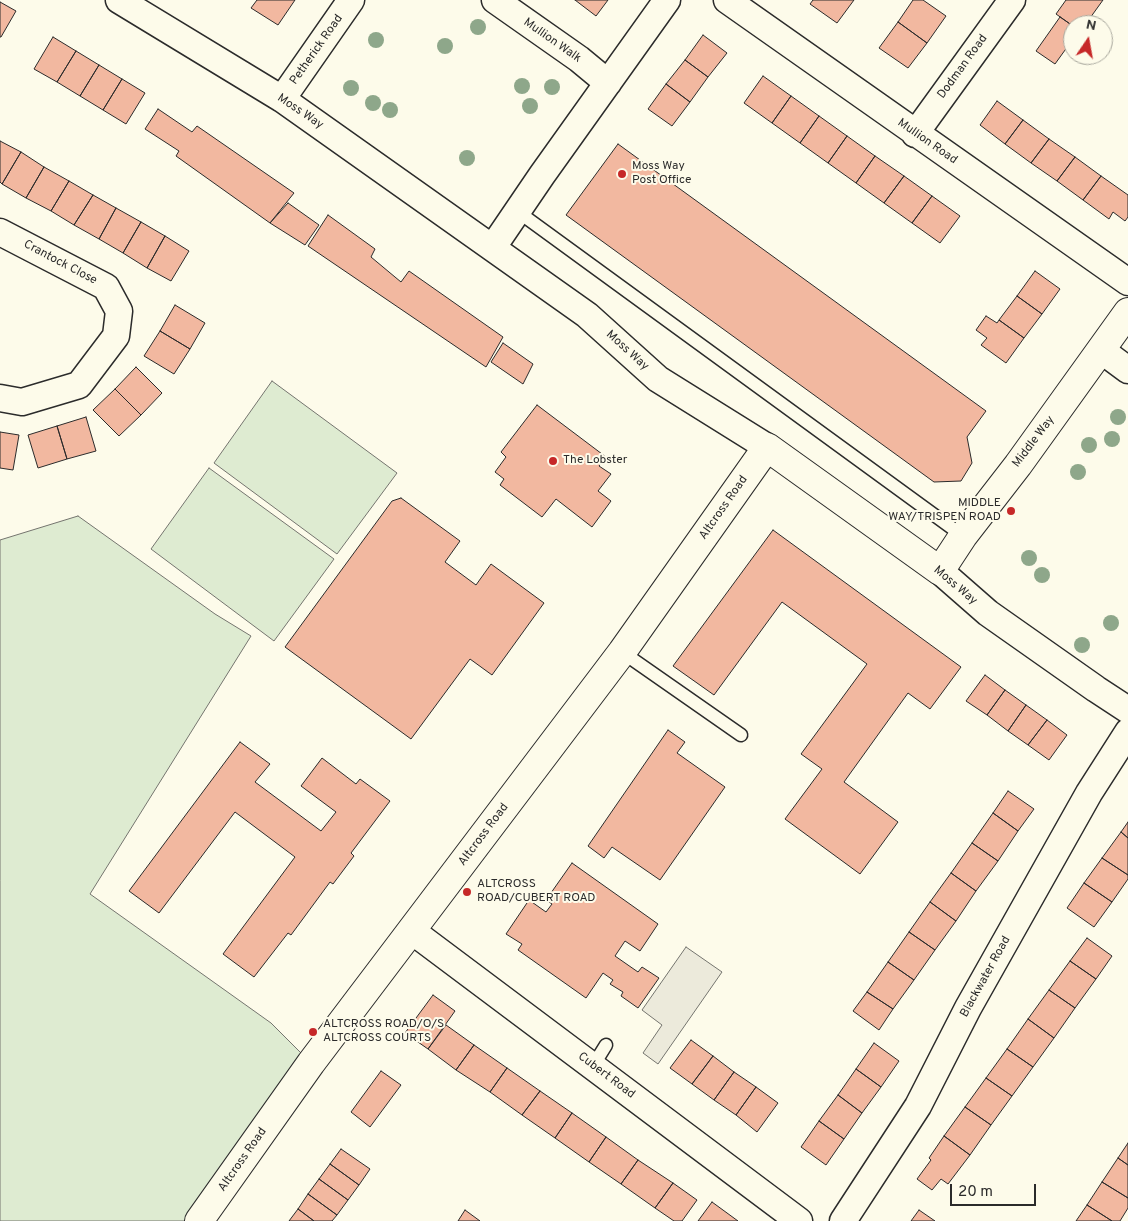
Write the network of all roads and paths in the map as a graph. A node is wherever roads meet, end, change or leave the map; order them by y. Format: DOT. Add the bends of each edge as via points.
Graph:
graph roads {
  1 [pos="119,0"];
  2 [pos="351,0"];
  3 [pos="495,0"];
  4 [pos="668,0"];
  5 [pos="727,0"];
  6 [pos="1012,0"];
  7 [pos="608,83"];
  8 [pos="282,99"];
  9 [pos="916,134"];
  10 [pos="517,211"];
  11 [pos="0,232"];
  12 [pos="493,247"];
  13 [pos="1128,282"];
  14 [pos="1128,312"];
  15 [pos="1101,350"];
  16 [pos="1128,370"];
  17 [pos="0,398"];
  18 [pos="767,447"];
  19 [pos="963,536"];
  20 [pos="940,571"];
  21 [pos="622,652"];
  22 [pos="1128,710"];
  23 [pos="1128,732"];
  24 [pos="741,735"];
  25 [pos="412,931"];
  26 [pos="199,1221"];
  27 [pos="799,1221"];
  28 [pos="844,1221"];
  1 -- 8 [label="street, Moss Way"];
  2 -- 8 [label="street, Petherick Road"];
  3 -- 7 [label="street, Mullion Walk"];
  4 -- 7 [label="street"];
  5 -- 9 [label="street, Mullion Road"];
  6 -- 9 [label="street, Dodman Road"];
  7 -- 10 [label="street"];
  8 -- 12 [label="street, Moss Way"];
  9 -- 13 [label="street, Mullion Road"];
  10 -- 12 [label="street"];
  10 -- 19 [label="lane"];
  11 -- 17 [label="street, Crantock Close" via="106,287 119,311 116,336 79,385 22,402"];
  12 -- 18 [label="street, Moss Way" via="587,315 658,379"];
  14 -- 15 [label="street, Middle Way"];
  15 -- 16 [label="street"];
  15 -- 19 [label="street, Middle Way"];
  18 -- 20 [label="street, Moss Way"];
  18 -- 21 [label="street, Altcross Road"];
  19 -- 20 [label="street, Middle Way"];
  20 -- 22 [label="street, Moss Way" via="988,613"];
  21 -- 24 [label="lane"];
  21 -- 25 [label="street, Altcross Road"];
  23 -- 28 [label="street, Blackwater Road" via="1045,870 918,1106"];
  25 -- 26 [label="street, Altcross Road" via="311,1063"];
  25 -- 27 [label="street, Cubert Road" via="600,1056"];
}
